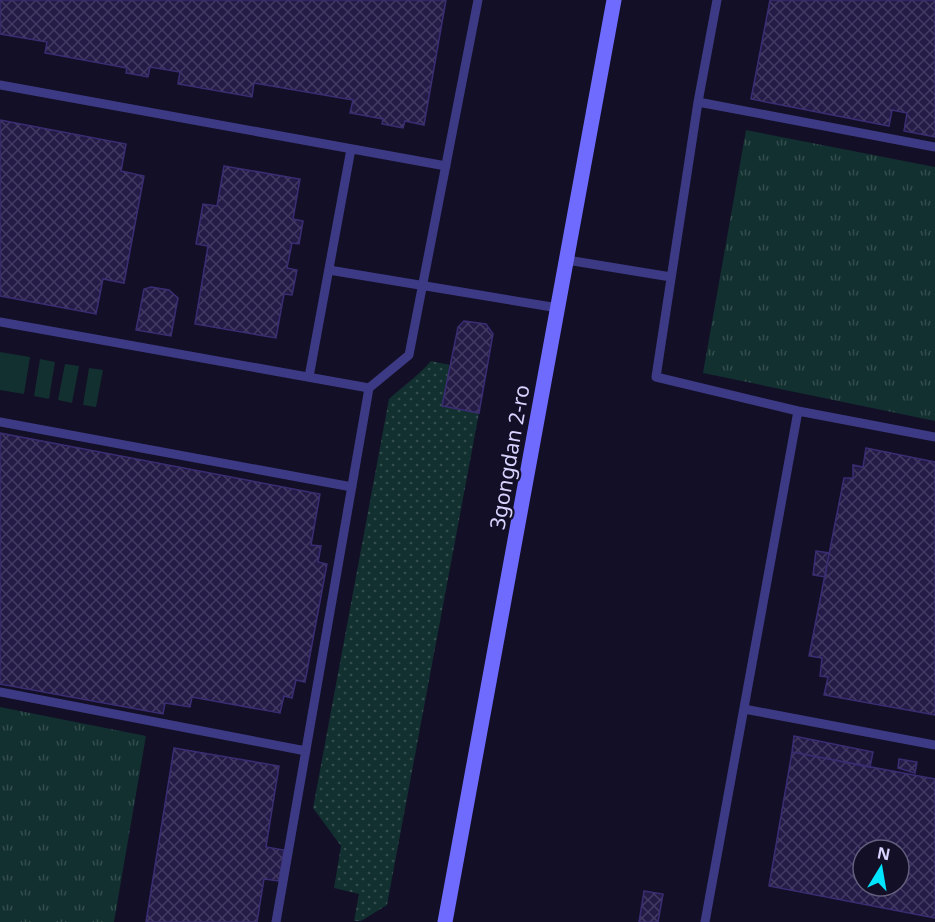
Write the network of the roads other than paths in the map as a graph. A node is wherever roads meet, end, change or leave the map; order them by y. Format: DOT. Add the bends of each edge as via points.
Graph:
graph roads {
  1 [pos="478,0"];
  2 [pos="614,0"];
  3 [pos="717,0"];
  4 [pos="0,85"];
  5 [pos="698,102"];
  6 [pos="935,147"];
  7 [pos="351,149"];
  8 [pos="446,166"];
  9 [pos="567,260"];
  10 [pos="329,270"];
  11 [pos="671,277"];
  12 [pos="423,286"];
  13 [pos="558,308"];
  14 [pos="0,322"];
  15 [pos="309,377"];
  16 [pos="369,388"];
  17 [pos="798,411"];
  18 [pos="0,422"];
  19 [pos="935,437"];
  20 [pos="352,487"];
  21 [pos="0,693"];
  22 [pos="744,709"];
  23 [pos="935,746"];
  24 [pos="306,751"];
  25 [pos="276,922"];
  26 [pos="445,922"];
  27 [pos="705,922"];
  1 -- 8 [label="lane"];
  2 -- 9 [label="street, 3gongdan 2-ro"];
  3 -- 5 [label="lane"];
  4 -- 7 [label="lane"];
  5 -- 6 [label="lane"];
  5 -- 11 [label="lane"];
  7 -- 8 [label="lane"];
  7 -- 10 [label="lane"];
  8 -- 12 [label="lane"];
  9 -- 11 [label="lane"];
  9 -- 13 [label="street, 3gongdan 2-ro"];
  10 -- 12 [label="lane"];
  10 -- 15 [label="lane"];
  11 -- 17 [label="lane" via="656,376"];
  12 -- 13 [label="lane"];
  12 -- 16 [label="lane" via="409,355"];
  13 -- 26 [label="street, 3gongdan 2-ro"];
  14 -- 15 [label="lane"];
  15 -- 16 [label="lane"];
  16 -- 20 [label="lane"];
  17 -- 19 [label="lane"];
  17 -- 22 [label="lane"];
  18 -- 20 [label="lane"];
  20 -- 24 [label="lane"];
  21 -- 24 [label="lane"];
  22 -- 23 [label="lane"];
  22 -- 27 [label="lane"];
  24 -- 25 [label="lane"];
}
